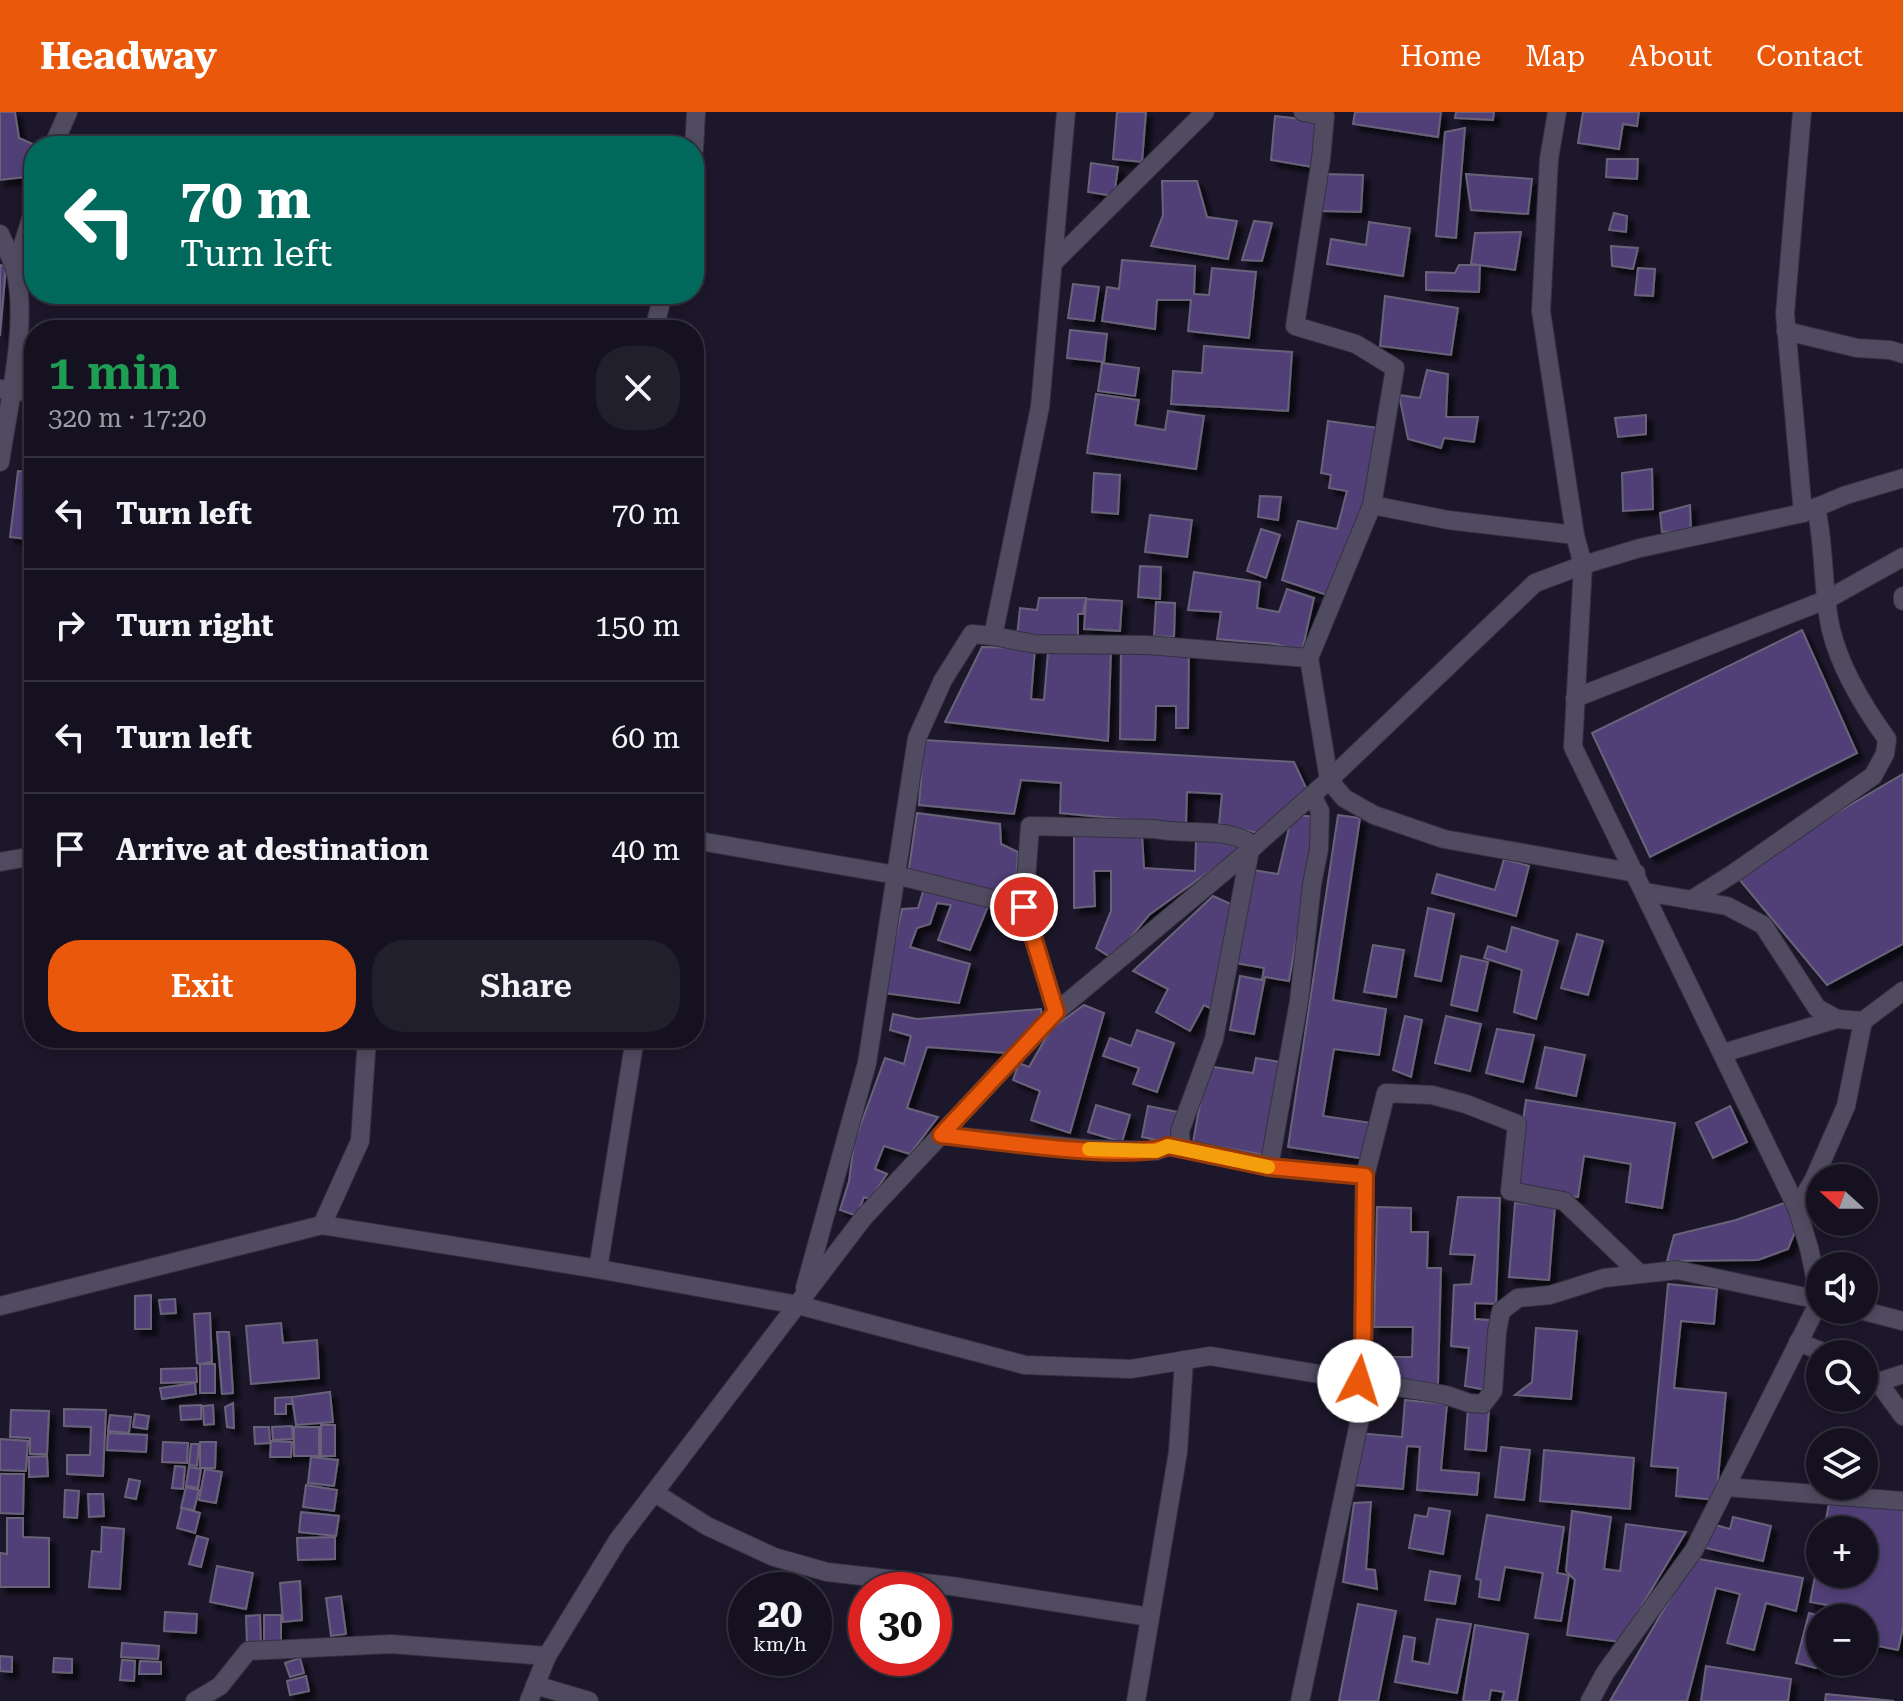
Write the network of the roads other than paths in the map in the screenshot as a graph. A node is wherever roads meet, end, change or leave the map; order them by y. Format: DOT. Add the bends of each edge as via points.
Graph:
graph roads {
  1 [pos="68,112"];
  2 [pos="696,112"];
  3 [pos="1066,112"];
  4 [pos="1205,112"];
  5 [pos="1303,112"];
  6 [pos="1557,112"];
  7 [pos="1802,112"];
  8 [pos="1325,114"];
  9 [pos="57,136"];
  10 [pos="695,136"];
  11 [pos="0,234"];
  12 [pos="24,241"];
  13 [pos="1053,263"];
  14 [pos="15,270"];
  15 [pos="1786,331"];
  16 [pos="1903,354"];
  17 [pos="5,389"];
  18 [pos="0,462"];
  19 [pos="1903,478"];
  20 [pos="1372,505"];
  21 [pos="1810,510"];
  22 [pos="1575,535"];
  23 [pos="1903,557"];
  24 [pos="1583,565"];
  25 [pos="1828,599"];
  26 [pos="993,636"];
  27 [pos="1309,658"];
  28 [pos="1575,698"];
  29 [pos="1903,750"];
  30 [pos="1873,776"];
  31 [pos="1329,780"];
  32 [pos="1312,795"];
  33 [pos="704,842"];
  34 [pos="1252,848"];
  35 [pos="24,858"];
  36 [pos="0,862"];
  37 [pos="1636,873"];
  38 [pos="896,875"];
  39 [pos="1645,892"];
  40 [pos="1691,900"];
  41 [pos="1024,907"];
  42 [pos="1901,996"];
  43 [pos="1056,1012"];
  44 [pos="1837,1019"];
  45 [pos="1863,1021"];
  46 [pos="366,1048"];
  47 [pos="633,1048"];
  48 [pos="1723,1053"];
  49 [pos="941,1135"];
  50 [pos="1181,1148"];
  51 [pos="1269,1167"];
  52 [pos="1365,1176"];
  53 [pos="1797,1208"];
  54 [pos="322,1225"];
  55 [pos="1810,1252"];
  56 [pos="598,1269"];
  57 [pos="1640,1274"];
  58 [pos="1806,1297"];
  59 [pos="798,1305"];
  60 [pos="0,1306"];
  61 [pos="1878,1315"];
  62 [pos="1903,1321"];
  63 [pos="1807,1324"];
  64 [pos="1798,1342"];
  65 [pos="1806,1345"];
  66 [pos="1184,1360"];
  67 [pos="1903,1374"];
  68 [pos="1878,1376"];
  69 [pos="1365,1382"];
  70 [pos="1878,1386"];
  71 [pos="1903,1416"];
  72 [pos="1726,1487"];
  73 [pos="655,1493"];
  74 [pos="1903,1501"];
  75 [pos="1150,1617"];
  76 [pos="547,1656"];
  77 [pos="532,1693"];
  78 [pos="195,1701"];
  79 [pos="589,1701"];
  80 [pos="1136,1701"];
  81 [pos="1300,1701"];
  82 [pos="1590,1701"];
  1 -- 9 [label="street"];
  2 -- 10 [label="street"];
  3 -- 13 [label="street"];
  4 -- 13 [label="street"];
  5 -- 8 [label="street"];
  6 -- 22 [label="street" via="1549,159 1541,311"];
  7 -- 15 [label="street"];
  8 -- 20 [label="street" via="1295,326 1356,344 1395,368"];
  11 -- 14 [label="street"];
  12 -- 14 [label="street"];
  13 -- 26 [label="street" via="1040,407"];
  14 -- 17 [label="street" via="18,339"];
  15 -- 16 [label="street"];
  15 -- 21 [label="street"];
  17 -- 18 [label="street"];
  19 -- 21 [label="street"];
  20 -- 22 [label="street"];
  20 -- 27 [label="street"];
  21 -- 24 [label="street"];
  21 -- 25 [label="street" via="1822,532"];
  22 -- 24 [label="street"];
  23 -- 25 [label="street"];
  24 -- 28 [label="street"];
  24 -- 31 [label="street" via="1535,583"];
  25 -- 28 [label="street"];
  25 -- 30 [label="street" via="1841,662 1887,739"];
  26 -- 27 [label="street" via="1035,644 1147,645"];
  26 -- 38 [label="street" via="972,634 943,680 917,738"];
  27 -- 31 [label="street"];
  28 -- 37 [label="street" via="1573,747"];
  29 -- 30 [label="street"];
  30 -- 40 [label="street"];
  31 -- 32 [label="street"];
  31 -- 37 [label="street" via="1344,798 1374,815 1444,839"];
  32 -- 34 [label="street"];
  32 -- 51 [label="street" via="1320,811 1319,849"];
  33 -- 38 [label="street"];
  34 -- 41 [label="street" via="1234,835 1030,826"];
  34 -- 43 [label="street"];
  34 -- 50 [label="street" via="1214,1039 1180,1131"];
  35 -- 36 [label="street"];
  37 -- 39 [label="street"];
  38 -- 41 [label="street"];
  38 -- 59 [label="street" via="867,1063"];
  39 -- 40 [label="street"];
  39 -- 48 [label="street"];
  40 -- 44 [label="street" via="1727,906 1763,925 1817,1008"];
  41 -- 43 [label="street"];
  42 -- 45 [label="street"];
  43 -- 49 [label="street"];
  44 -- 45 [label="street"];
  44 -- 48 [label="street"];
  45 -- 53 [label="street" via="1846,1106"];
  46 -- 54 [label="street" via="360,1141"];
  47 -- 56 [label="street"];
  48 -- 53 [label="street"];
  49 -- 50 [label="street" via="1088,1149"];
  49 -- 59 [label="street" via="864,1217"];
  50 -- 51 [label="street"];
  51 -- 52 [label="street"];
  52 -- 57 [label="street" via="1386,1093 1432,1095 1466,1104 1517,1124 1510,1191 1564,1201"];
  52 -- 69 [label="street"];
  53 -- 55 [label="street"];
  54 -- 56 [label="street"];
  54 -- 60 [label="street"];
  56 -- 59 [label="street"];
  57 -- 58 [label="street" via="1677,1270"];
  57 -- 69 [label="street" via="1518,1298 1501,1311 1493,1391 1483,1404"];
  59 -- 66 [label="street" via="1025,1365 1131,1369"];
  59 -- 73 [label="street"];
  61 -- 62 [label="street"];
  63 -- 64 [label="street"];
  64 -- 65 [label="street"];
  64 -- 72 [label="street"];
  66 -- 69 [label="street" via="1210,1356"];
  66 -- 75 [label="street" via="1178,1452"];
  67 -- 68 [label="street"];
  69 -- 81 [label="street"];
  70 -- 71 [label="street"];
  72 -- 74 [label="street"];
  72 -- 82 [label="street" via="1694,1550"];
  73 -- 75 [label="street" via="707,1526 774,1557 827,1572"];
  73 -- 76 [label="street" via="618,1540"];
  75 -- 80 [label="street"];
  76 -- 77 [label="street"];
  76 -- 78 [label="street" via="391,1644 248,1651 220,1686"];
  77 -- 79 [label="street"];
}
